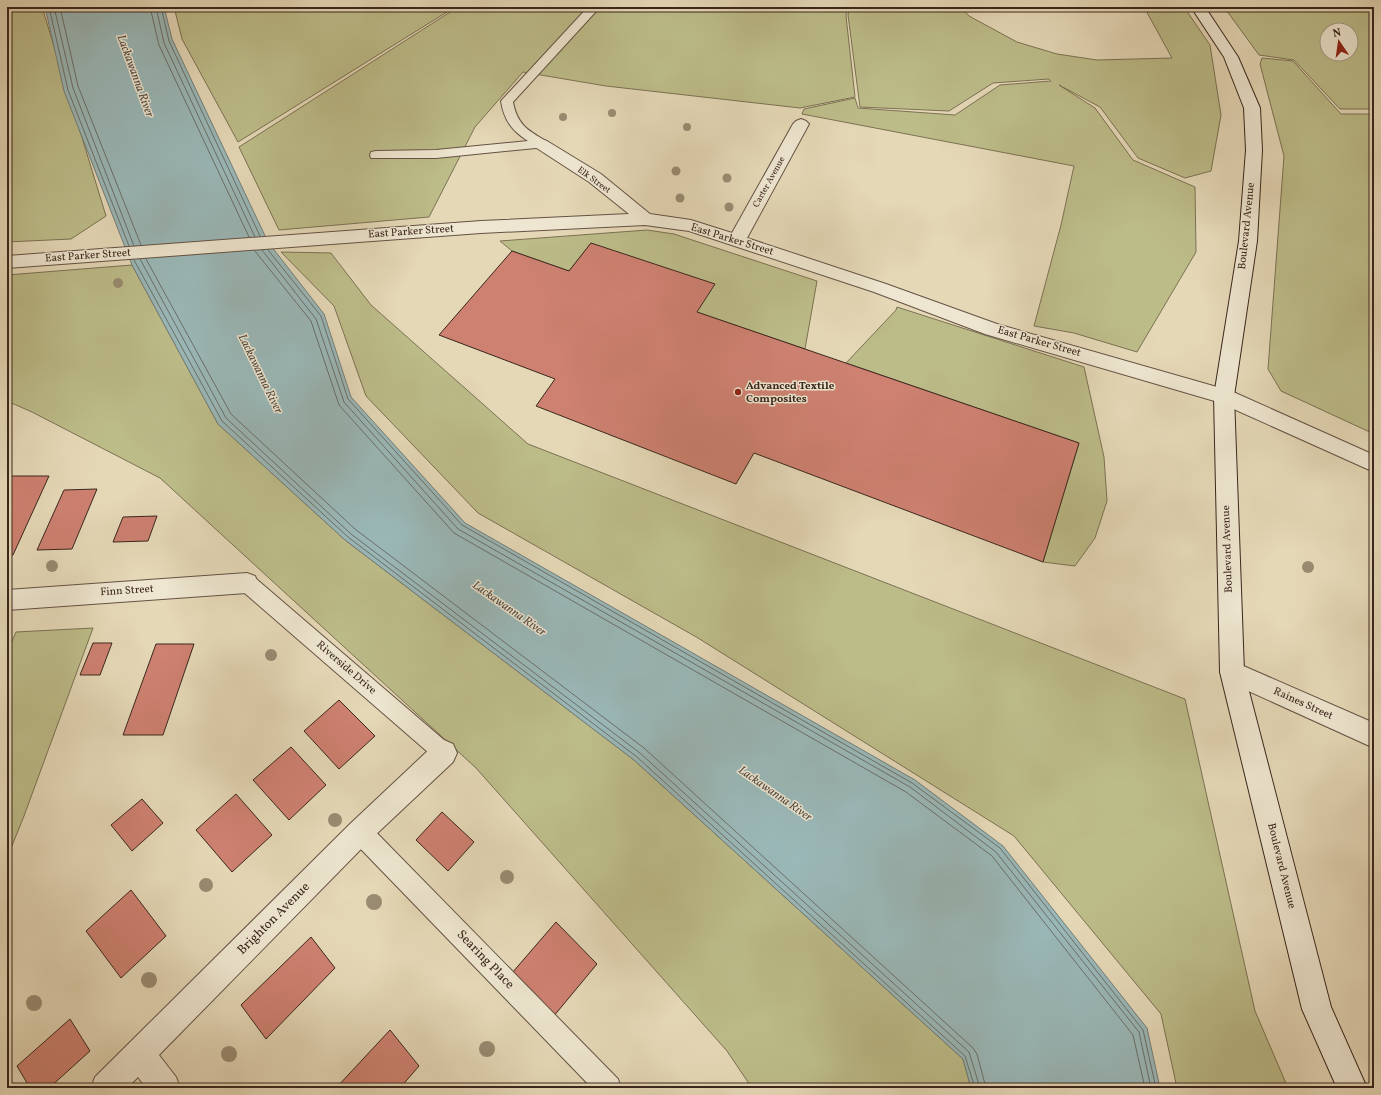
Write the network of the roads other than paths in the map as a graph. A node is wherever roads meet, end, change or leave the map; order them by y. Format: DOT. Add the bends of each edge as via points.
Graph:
graph roads {
  1 [pos="594,7"];
  2 [pos="1198,7"];
  3 [pos="801,124"];
  4 [pos="541,144"];
  5 [pos="376,155"];
  6 [pos="645,219"];
  7 [pos="737,240"];
  8 [pos="7,262"];
  9 [pos="1224,396"];
  10 [pos="1374,464"];
  11 [pos="247,583"];
  12 [pos="7,600"];
  13 [pos="1232,672"];
  14 [pos="1374,736"];
  15 [pos="444,754"];
  16 [pos="360,832"];
  17 [pos="140,1054"];
  18 [pos="106,1088"];
  19 [pos="165,1088"];
  20 [pos="609,1088"];
  21 [pos="1352,1088"];
  1 -- 4 [label="lane" via="507,101 509,115 520,130"];
  2 -- 9 [label="street, Boulevard Avenue" via="1231,58 1252,108 1254,150 1248,241"];
  3 -- 7 [label="street, Carter Avenue"];
  4 -- 5 [label="lane" via="436,154"];
  4 -- 6 [label="street, Elk Street" via="595,178"];
  6 -- 7 [label="street, East Parker Street" via="691,226"];
  6 -- 8 [label="street, East Parker Street" via="480,227"];
  7 -- 9 [label="street, East Parker Street" via="992,329"];
  9 -- 10 [label="street, East Parker Street"];
  9 -- 13 [label="street, Boulevard Avenue"];
  11 -- 12 [label="street, Finn Street"];
  11 -- 15 [label="lane, Riverside Drive"];
  13 -- 14 [label="street, Raines Street"];
  13 -- 21 [label="street, Boulevard Avenue" via="1317,1009"];
  15 -- 16 [label="street, Brighton Avenue"];
  16 -- 17 [label="street, Brighton Avenue"];
  16 -- 20 [label="lane, Searing Place"];
  17 -- 18 [label="street, Brighton Avenue"];
  17 -- 19 [label="street"];
}
